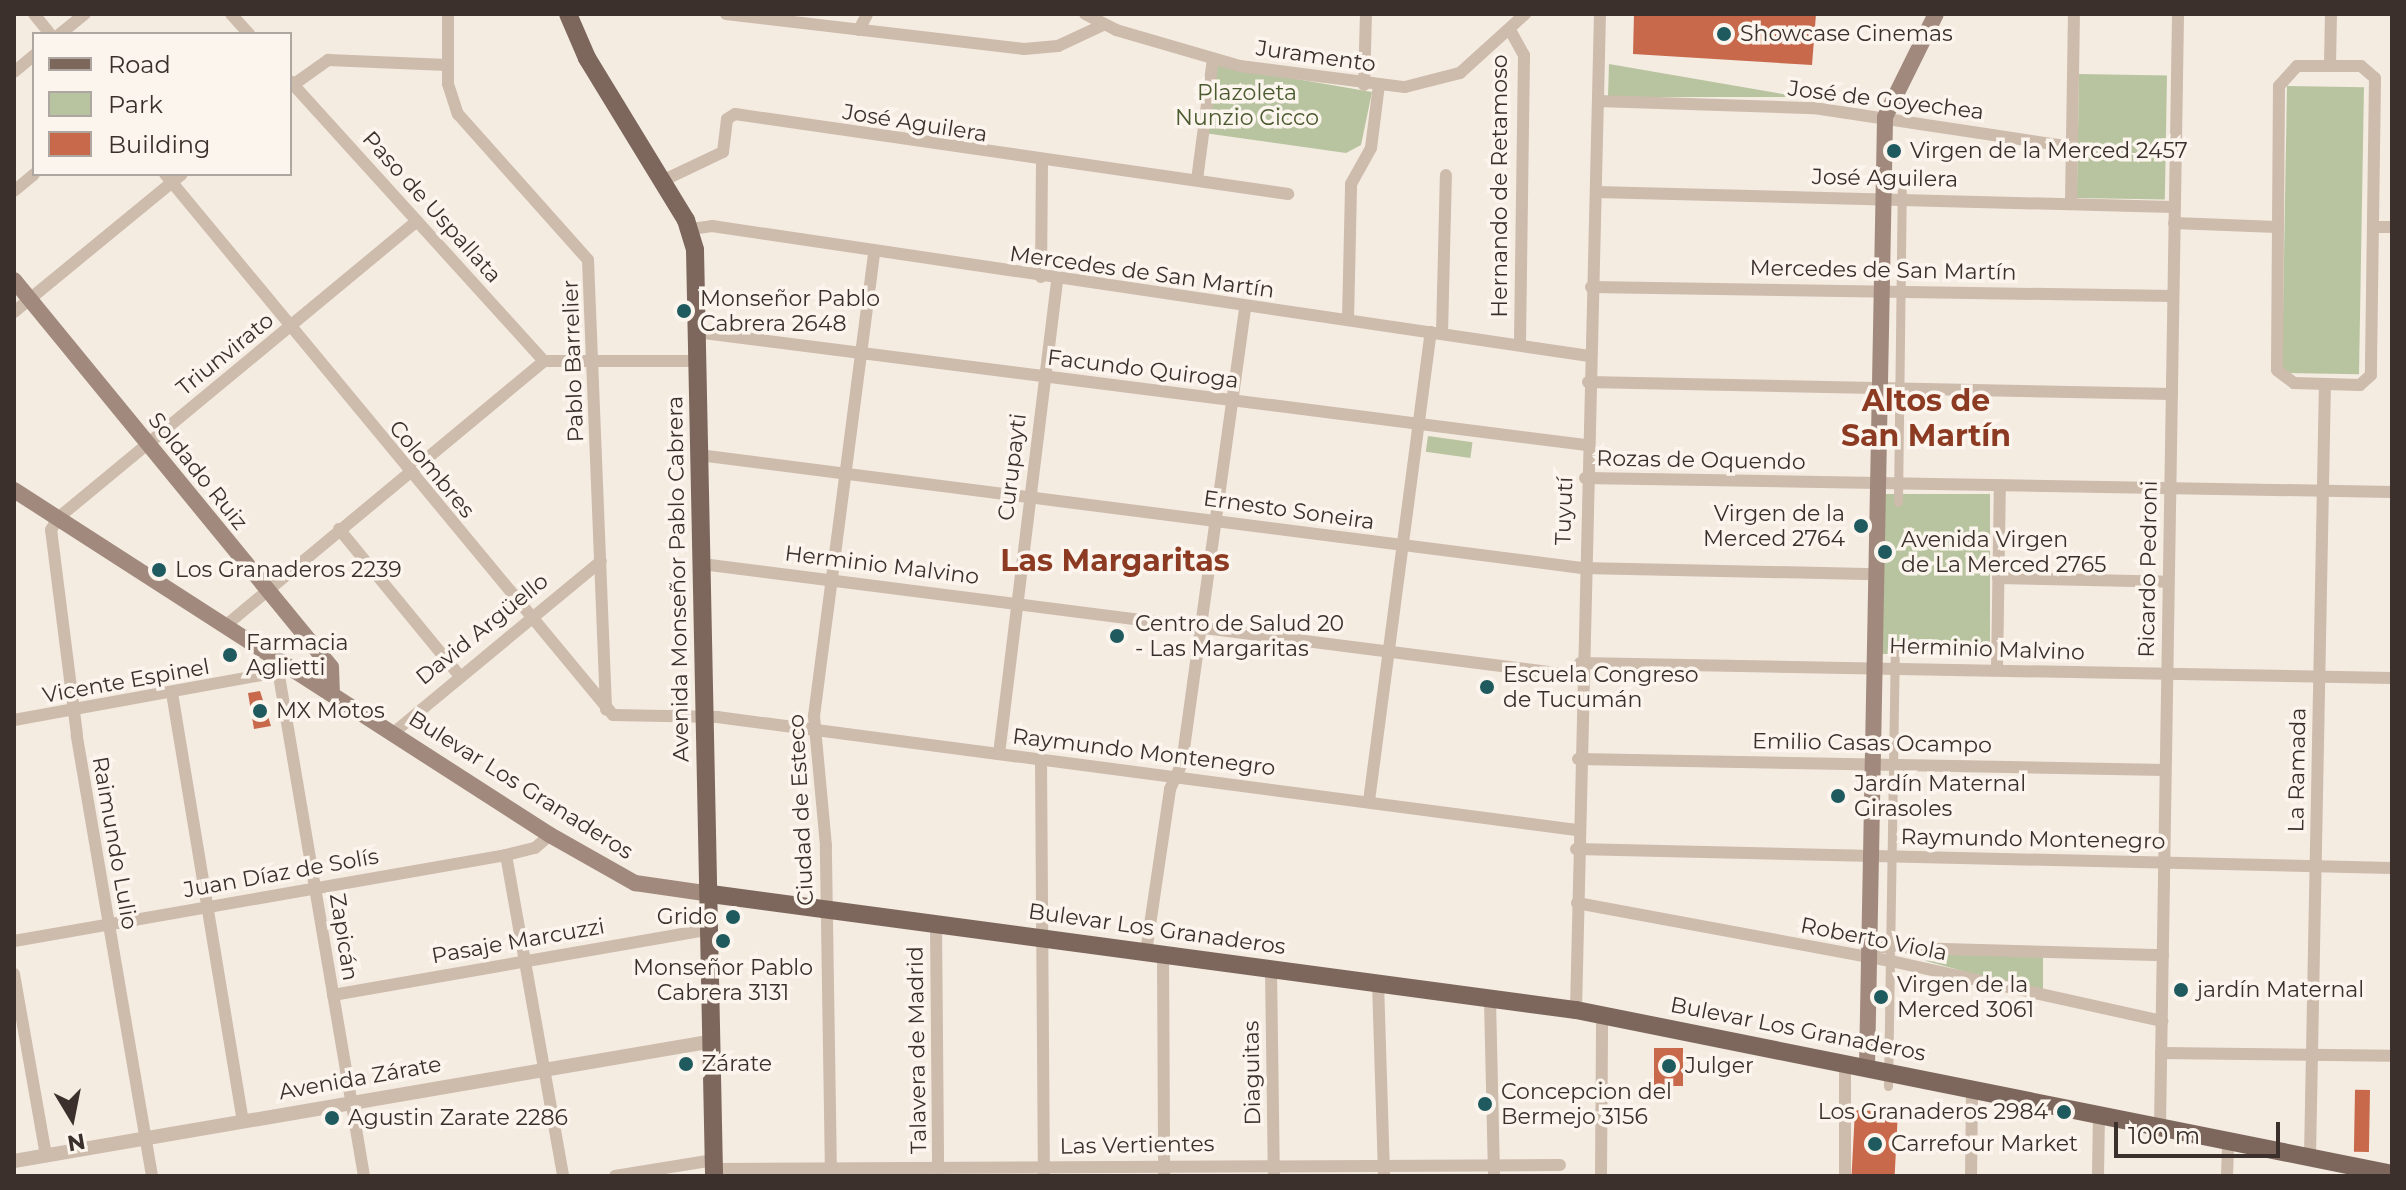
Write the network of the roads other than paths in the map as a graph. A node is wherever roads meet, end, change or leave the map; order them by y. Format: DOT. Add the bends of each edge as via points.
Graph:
graph roads {
  1 [pos="34,14"];
  2 [pos="85,14"];
  3 [pos="233,14"];
  4 [pos="448,14"];
  5 [pos="568,14"];
  6 [pos="726,14"];
  7 [pos="867,14"];
  8 [pos="1085,14"];
  9 [pos="1366,14"];
  10 [pos="1525,14"];
  11 [pos="1600,14"];
  12 [pos="1936,14"];
  13 [pos="2074,14"];
  14 [pos="2178,14"];
  15 [pos="2331,14"];
  16 [pos="773,16"];
  17 [pos="1103,25"];
  18 [pos="859,30"];
  19 [pos="1510,30"];
  20 [pos="48,32"];
  21 [pos="62,32"];
  22 [pos="247,32"];
  23 [pos="32,57"];
  24 [pos="1213,59"];
  25 [pos="447,65"];
  26 [pos="2330,65"];
  27 [pos="14,72"];
  28 [pos="292,83"];
  29 [pos="292,85"];
  30 [pos="1364,85"];
  31 [pos="1379,85"];
  32 [pos="1598,101"];
  33 [pos="1885,117"];
  34 [pos="2071,147"];
  35 [pos="1042,163"];
  36 [pos="1446,175"];
  37 [pos="32,176"];
  38 [pos="168,178"];
  39 [pos="664,180"];
  40 [pos="1197,180"];
  41 [pos="14,191"];
  42 [pos="1596,192"];
  43 [pos="1288,194"];
  44 [pos="1902,195"];
  45 [pos="1883,198"];
  46 [pos="2071,203"];
  47 [pos="2173,207"];
  48 [pos="417,221"];
  49 [pos="2174,223"];
  50 [pos="2277,227"];
  51 [pos="2374,227"];
  52 [pos="2392,227"];
  53 [pos="691,229"];
  54 [pos="874,254"];
  55 [pos="1041,277"];
  56 [pos="14,280"];
  57 [pos="1057,280"];
  58 [pos="1591,287"];
  59 [pos="1881,289"];
  60 [pos="1901,289"];
  61 [pos="2173,296"];
  62 [pos="30,299"];
  63 [pos="1245,307"];
  64 [pos="14,312"];
  65 [pos="1348,320"];
  66 [pos="290,328"];
  67 [pos="696,332"];
  68 [pos="1437,333"];
  69 [pos="1520,344"];
  70 [pos="861,352"];
  71 [pos="1589,356"];
  72 [pos="593,360"];
  73 [pos="544,361"];
  74 [pos="697,361"];
  75 [pos="1044,376"];
  76 [pos="1588,382"];
  77 [pos="2325,384"];
  78 [pos="1878,389"];
  79 [pos="1900,390"];
  80 [pos="2172,394"];
  81 [pos="1232,400"];
  82 [pos="1419,424"];
  83 [pos="147,444"];
  84 [pos="1585,445"];
  85 [pos="699,455"];
  86 [pos="845,471"];
  87 [pos="408,472"];
  88 [pos="1585,478"];
  89 [pos="1878,482"];
  90 [pos="1898,484"];
  91 [pos="2000,488"];
  92 [pos="2171,488"];
  93 [pos="2323,491"];
  94 [pos="2392,492"];
  95 [pos="16,493"];
  96 [pos="1029,495"];
  97 [pos="1898,502"];
  98 [pos="58,518"];
  99 [pos="1217,520"];
  100 [pos="339,529"];
  101 [pos="1403,545"];
  102 [pos="601,561"];
  103 [pos="702,564"];
  104 [pos="1582,568"];
  105 [pos="1877,574"];
  106 [pos="1998,578"];
  107 [pos="831,579"];
  108 [pos="2168,582"];
  109 [pos="266,589"];
  110 [pos="1015,602"];
  111 [pos="529,615"];
  112 [pos="225,626"];
  113 [pos="1203,626"];
  114 [pos="1895,650"];
  115 [pos="1389,651"];
  116 [pos="1874,666"];
  117 [pos="1894,666"];
  118 [pos="282,667"];
  119 [pos="1580,669"];
  120 [pos="1997,669"];
  121 [pos="2166,673"];
  122 [pos="458,674"];
  123 [pos="2319,676"];
  124 [pos="2392,678"];
  125 [pos="172,693"];
  126 [pos="332,694"];
  127 [pos="75,710"];
  128 [pos="606,710"];
  129 [pos="705,717"];
  130 [pos="14,720"];
  131 [pos="815,730"];
  132 [pos="392,734"];
  133 [pos="999,754"];
  134 [pos="1041,759"];
  135 [pos="1578,759"];
  136 [pos="1873,762"];
  137 [pos="1893,763"];
  138 [pos="2165,770"];
  139 [pos="1177,776"];
  140 [pos="1369,801"];
  141 [pos="1577,830"];
  142 [pos="550,835"];
  143 [pos="1576,849"];
  144 [pos="506,855"];
  145 [pos="1873,856"];
  146 [pos="1892,857"];
  147 [pos="2164,862"];
  148 [pos="2315,866"];
  149 [pos="2392,868"];
  150 [pos="315,887"];
  151 [pos="711,894"];
  152 [pos="1577,903"];
  153 [pos="208,906"];
  154 [pos="827,909"];
  155 [pos="108,924"];
  156 [pos="936,924"];
  157 [pos="711,929"];
  158 [pos="1041,938"];
  159 [pos="14,941"];
  160 [pos="1871,952"];
  161 [pos="1154,954"];
  162 [pos="2163,955"];
  163 [pos="1891,956"];
  164 [pos="523,960"];
  165 [pos="1271,969"];
  166 [pos="14,974"];
  167 [pos="1378,983"];
  168 [pos="333,995"];
  169 [pos="1490,999"];
  170 [pos="1576,1010"];
  171 [pos="1602,1014"];
  172 [pos="2162,1021"];
  173 [pos="713,1041"];
  174 [pos="2161,1053"];
  175 [pos="2311,1055"];
  176 [pos="2392,1056"];
  177 [pos="1845,1062"];
  178 [pos="1867,1066"];
  179 [pos="543,1069"];
  180 [pos="1888,1079"];
  181 [pos="1972,1089"];
  182 [pos="351,1102"];
  183 [pos="2099,1113"];
  184 [pos="243,1121"];
  185 [pos="2160,1125"];
  186 [pos="146,1138"];
  187 [pos="2228,1139"];
  188 [pos="46,1156"];
  189 [pos="2310,1156"];
  190 [pos="14,1161"];
  191 [pos="1384,1162"];
  192 [pos="1560,1165"];
  193 [pos="714,1168"];
  194 [pos="938,1170"];
  195 [pos="1274,1170"];
  196 [pos="1494,1170"];
  197 [pos="831,1171"];
  198 [pos="1044,1171"];
  199 [pos="1164,1171"];
  200 [pos="2390,1175"];
  201 [pos="152,1176"];
  202 [pos="364,1176"];
  203 [pos="563,1176"];
  204 [pos="615,1176"];
  205 [pos="1384,1176"];
  206 [pos="1601,1176"];
  207 [pos="1845,1176"];
  208 [pos="1971,1176"];
  209 [pos="2098,1176"];
  210 [pos="2227,1176"];
  1 -- 20 [label="street"];
  2 -- 21 [label="street"];
  3 -- 22 [label="street"];
  4 -- 25 [label="street, Pablo Barrelier"];
  5 -- 39 [label="main road, Avenida Monseñor Pablo Cabrera" via="587,58"];
  6 -- 16 [label="street"];
  7 -- 18 [label="street"];
  8 -- 17 [label="street, Juramento"];
  9 -- 30 [label="street"];
  10 -- 19 [label="street, Juramento"];
  11 -- 32 [label="street, Tuyutí"];
  12 -- 33 [label="main road"];
  13 -- 34 [label="street"];
  14 -- 47 [label="street, Ricardo Pedroni"];
  15 -- 26 [label="street"];
  16 -- 18 [label="street"];
  17 -- 18 [label="street" via="1058,46 1024,49"];
  17 -- 24 [label="street, Juramento"];
  19 -- 31 [label="street, Juramento" via="1473,65 1444,80"];
  19 -- 69 [label="street, Hernando de Retamoso" via="1524,55"];
  23 -- 27 [label="street"];
  24 -- 30 [label="street, Juramento"];
  24 -- 40 [label="street"];
  25 -- 28 [label="street" via="328,60"];
  25 -- 72 [label="street, Pablo Barrelier" via="458,114 588,260"];
  26 -- 50 [label="street" via="2297,66 2281,77"];
  26 -- 51 [label="street" via="2361,66 2375,78"];
  29 -- 48 [label="street, Paso de Uspallata"];
  30 -- 31 [label="street, Juramento"];
  31 -- 65 [label="street" via="1371,148 1351,184"];
  32 -- 33 [label="street, José de Goyechea" via="1814,108"];
  32 -- 42 [label="street, Tuyutí"];
  33 -- 34 [label="street, José de Goyechea"];
  33 -- 45 [label="main road"];
  34 -- 46 [label="street"];
  35 -- 39 [label="street, José Aguilera" via="735,114 727,119 719,155"];
  35 -- 40 [label="street, José Aguilera"];
  35 -- 55 [label="street"];
  36 -- 68 [label="street"];
  37 -- 41 [label="street"];
  38 -- 62 [label="street"];
  38 -- 66 [label="street, Colombres"];
  39 -- 53 [label="main road, Avenida Monseñor Pablo Cabrera"];
  40 -- 43 [label="street, José Aguilera"];
  42 -- 45 [label="street, José Aguilera"];
  42 -- 58 [label="street, Tuyutí"];
  44 -- 45 [label="street, José Aguilera"];
  44 -- 46 [label="street, José Aguilera"];
  44 -- 60 [label="street"];
  45 -- 59 [label="main road"];
  46 -- 47 [label="street, José Aguilera"];
  47 -- 49 [label="street, Ricardo Pedroni"];
  48 -- 66 [label="street, Triunvirato"];
  48 -- 73 [label="street, Paso de Uspallata"];
  49 -- 50 [label="street"];
  49 -- 61 [label="street, Ricardo Pedroni"];
  50 -- 77 [label="street" via="2277,370 2285,381"];
  51 -- 52 [label="street"];
  51 -- 77 [label="street" via="2369,382"];
  53 -- 54 [label="street, Mercedes de San Martín" via="712,226"];
  53 -- 67 [label="main road, Avenida Monseñor Pablo Cabrera"];
  54 -- 55 [label="street, Mercedes de San Martín"];
  54 -- 70 [label="street, Ciudad de Esteco"];
  55 -- 57 [label="street, Mercedes de San Martín"];
  56 -- 62 [label="main road, Soldado Ruiz"];
  57 -- 63 [label="street, Mercedes de San Martín"];
  57 -- 75 [label="street, Curupayti"];
  58 -- 59 [label="street, Mercedes de San Martín"];
  58 -- 71 [label="street, Tuyutí"];
  59 -- 60 [label="street, Mercedes de San Martín"];
  59 -- 78 [label="main road"];
  60 -- 61 [label="street, Mercedes de San Martín"];
  60 -- 79 [label="street"];
  61 -- 80 [label="street, Ricardo Pedroni"];
  62 -- 64 [label="street"];
  62 -- 83 [label="main road, Soldado Ruiz"];
  63 -- 65 [label="street, Mercedes de San Martín"];
  63 -- 81 [label="street"];
  65 -- 68 [label="street, Mercedes de San Martín"];
  66 -- 83 [label="street, Triunvirato"];
  66 -- 87 [label="street, Colombres"];
  67 -- 70 [label="street, Facundo Quiroga"];
  67 -- 74 [label="main road, Avenida Monseñor Pablo Cabrera"];
  68 -- 69 [label="street, Mercedes de San Martín"];
  68 -- 82 [label="street"];
  69 -- 71 [label="street, Mercedes de San Martín"];
  70 -- 75 [label="street, Facundo Quiroga"];
  70 -- 86 [label="street, Ciudad de Esteco"];
  71 -- 76 [label="street, Tuyutí"];
  72 -- 73 [label="street"];
  72 -- 74 [label="street"];
  72 -- 102 [label="street, Pablo Barrelier"];
  73 -- 87 [label="street"];
  74 -- 85 [label="main road, Avenida Monseñor Pablo Cabrera"];
  75 -- 81 [label="street, Facundo Quiroga"];
  75 -- 96 [label="street, Curupayti"];
  76 -- 78 [label="street"];
  76 -- 84 [label="street, Tuyutí"];
  77 -- 93 [label="street, La Ramada"];
  78 -- 79 [label="street"];
  78 -- 89 [label="main road"];
  79 -- 80 [label="street"];
  79 -- 90 [label="street"];
  80 -- 92 [label="street, Ricardo Pedroni"];
  81 -- 82 [label="street, Facundo Quiroga"];
  81 -- 99 [label="street"];
  82 -- 84 [label="street, Facundo Quiroga"];
  82 -- 101 [label="street"];
  83 -- 98 [label="street, Triunvirato"];
  83 -- 109 [label="main road, Soldado Ruiz"];
  84 -- 88 [label="street, Tuyutí"];
  85 -- 86 [label="street, Ernesto Soneira"];
  85 -- 103 [label="main road, Avenida Monseñor Pablo Cabrera"];
  86 -- 96 [label="street, Ernesto Soneira"];
  86 -- 107 [label="street, Ciudad de Esteco"];
  87 -- 100 [label="street"];
  87 -- 111 [label="street, Colombres"];
  88 -- 89 [label="street, Rozas de Oquendo"];
  88 -- 104 [label="street, Tuyutí"];
  89 -- 90 [label="street, Rozas de Oquendo"];
  89 -- 105 [label="main road"];
  90 -- 91 [label="street, Rozas de Oquendo"];
  90 -- 97 [label="street"];
  91 -- 92 [label="street, Rozas de Oquendo"];
  91 -- 106 [label="street"];
  92 -- 93 [label="street, Rozas de Oquendo"];
  92 -- 108 [label="street, Ricardo Pedroni"];
  93 -- 94 [label="street, Rozas de Oquendo"];
  93 -- 123 [label="street, La Ramada"];
  95 -- 98 [label="main road, Bulevar Los Granaderos"];
  96 -- 99 [label="street, Ernesto Soneira"];
  96 -- 110 [label="street, Curupayti"];
  98 -- 112 [label="main road, Bulevar Los Granaderos"];
  98 -- 127 [label="street, Raimundo Lulio" via="50,543"];
  99 -- 101 [label="street, Ernesto Soneira"];
  99 -- 113 [label="street"];
  100 -- 109 [label="street"];
  100 -- 122 [label="street"];
  101 -- 104 [label="street, Ernesto Soneira"];
  101 -- 115 [label="street"];
  102 -- 111 [label="street, David Argüello"];
  102 -- 128 [label="street, Pablo Barrelier"];
  103 -- 107 [label="street, Herminio Malvino"];
  103 -- 129 [label="main road, Avenida Monseñor Pablo Cabrera"];
  104 -- 105 [label="street, Ernesto Soneira"];
  104 -- 119 [label="street, Tuyutí"];
  105 -- 116 [label="main road"];
  106 -- 108 [label="street"];
  106 -- 120 [label="street"];
  107 -- 110 [label="street, Herminio Malvino"];
  107 -- 131 [label="street, Ciudad de Esteco"];
  108 -- 121 [label="street, Ricardo Pedroni"];
  109 -- 112 [label="street"];
  109 -- 126 [label="main road, Soldado Ruiz" via="331,667"];
  110 -- 113 [label="street, Herminio Malvino"];
  110 -- 133 [label="street, Curupayti"];
  111 -- 122 [label="street, David Argüello"];
  111 -- 128 [label="street, Colombres"];
  112 -- 118 [label="main road, Bulevar Los Granaderos"];
  113 -- 115 [label="street, Herminio Malvino"];
  113 -- 139 [label="street"];
  114 -- 117 [label="street"];
  115 -- 119 [label="street, Herminio Malvino"];
  115 -- 140 [label="street"];
  116 -- 117 [label="street, Herminio Malvino"];
  116 -- 119 [label="street, Herminio Malvino"];
  116 -- 136 [label="main road"];
  117 -- 120 [label="street, Herminio Malvino"];
  117 -- 137 [label="street"];
  118 -- 125 [label="street, Vicente Espinel"];
  118 -- 126 [label="main road, Bulevar Los Granaderos"];
  118 -- 150 [label="street, Zapicán"];
  119 -- 135 [label="street, Tuyutí"];
  120 -- 121 [label="street, Herminio Malvino"];
  121 -- 123 [label="street, Herminio Malvino"];
  121 -- 138 [label="street, Ricardo Pedroni"];
  122 -- 132 [label="street, David Argüello"];
  123 -- 124 [label="street, Herminio Malvino"];
  123 -- 148 [label="street, La Ramada"];
  125 -- 127 [label="street, Vicente Espinel"];
  125 -- 153 [label="street"];
  126 -- 132 [label="main road, Bulevar Los Granaderos"];
  127 -- 130 [label="street, Vicente Espinel"];
  127 -- 155 [label="street, Raimundo Lulio"];
  128 -- 129 [label="street" via="629,719"];
  129 -- 131 [label="street, Raymundo Montenegro"];
  129 -- 151 [label="main road, Avenida Monseñor Pablo Cabrera"];
  131 -- 133 [label="street, Raymundo Montenegro"];
  131 -- 154 [label="street, Ciudad de Esteco"];
  132 -- 142 [label="main road, Bulevar Los Granaderos"];
  133 -- 134 [label="street, Raymundo Montenegro"];
  134 -- 139 [label="street, Raymundo Montenegro"];
  134 -- 158 [label="street"];
  135 -- 136 [label="street, Emilio Casas Ocampo"];
  135 -- 141 [label="street, Tuyutí"];
  136 -- 137 [label="street, Emilio Casas Ocampo"];
  136 -- 145 [label="main road"];
  137 -- 138 [label="street, Emilio Casas Ocampo"];
  137 -- 146 [label="street"];
  138 -- 147 [label="street, Ricardo Pedroni"];
  139 -- 140 [label="street, Raymundo Montenegro"];
  139 -- 161 [label="street" via="1170,789"];
  140 -- 141 [label="street, Raymundo Montenegro"];
  141 -- 143 [label="street, Tuyutí"];
  142 -- 144 [label="street, Juan Díaz de Solís" via="535,848"];
  142 -- 151 [label="main road, Bulevar Los Granaderos" via="635,883"];
  143 -- 145 [label="street, Raymundo Montenegro"];
  143 -- 152 [label="street, Tuyutí"];
  144 -- 150 [label="street, Juan Díaz de Solís"];
  144 -- 164 [label="street"];
  145 -- 146 [label="street, Raymundo Montenegro"];
  145 -- 160 [label="main road"];
  146 -- 147 [label="street, Raymundo Montenegro"];
  146 -- 163 [label="street"];
  147 -- 148 [label="street, Raymundo Montenegro"];
  147 -- 162 [label="street, Ricardo Pedroni"];
  148 -- 149 [label="street, Raymundo Montenegro"];
  148 -- 175 [label="street, La Ramada"];
  150 -- 153 [label="street, Juan Díaz de Solís"];
  150 -- 168 [label="street, Zapicán"];
  151 -- 154 [label="main road, Bulevar Los Granaderos"];
  151 -- 157 [label="main road, Avenida Monseñor Pablo Cabrera"];
  152 -- 160 [label="street, Roberto Viola"];
  152 -- 170 [label="street, Tuyutí"];
  153 -- 155 [label="street, Juan Díaz de Solís"];
  153 -- 184 [label="street"];
  154 -- 156 [label="main road, Bulevar Los Granaderos"];
  154 -- 197 [label="street, Ciudad de Esteco"];
  155 -- 159 [label="street, Juan Díaz de Solís"];
  155 -- 186 [label="street, Raimundo Lulio"];
  156 -- 158 [label="main road, Bulevar Los Granaderos"];
  156 -- 194 [label="street, Talavera de Madrid"];
  157 -- 164 [label="street, Pasaje Marcuzzi"];
  157 -- 173 [label="main road, Avenida Monseñor Pablo Cabrera"];
  158 -- 161 [label="main road, Bulevar Los Granaderos"];
  158 -- 198 [label="street"];
  160 -- 163 [label="street, Roberto Viola"];
  160 -- 178 [label="main road"];
  161 -- 165 [label="main road, Bulevar Los Granaderos"];
  161 -- 199 [label="street"];
  162 -- 163 [label="street"];
  162 -- 172 [label="street, Ricardo Pedroni"];
  163 -- 172 [label="street, Roberto Viola"];
  163 -- 180 [label="street"];
  164 -- 168 [label="street, Pasaje Marcuzzi"];
  164 -- 179 [label="street"];
  165 -- 167 [label="main road, Bulevar Los Granaderos"];
  165 -- 195 [label="street, Diaguitas"];
  166 -- 188 [label="street"];
  167 -- 169 [label="main road, Bulevar Los Granaderos"];
  167 -- 191 [label="street"];
  168 -- 182 [label="street, Zapicán"];
  169 -- 170 [label="main road, Bulevar Los Granaderos"];
  169 -- 196 [label="street"];
  170 -- 171 [label="main road, Bulevar Los Granaderos"];
  171 -- 177 [label="main road, Bulevar Los Granaderos"];
  171 -- 206 [label="street"];
  172 -- 174 [label="street, Ricardo Pedroni"];
  173 -- 179 [label="street, Avenida Zárate"];
  173 -- 193 [label="main road, Avenida Monseñor Pablo Cabrera"];
  174 -- 175 [label="street"];
  174 -- 185 [label="street, Ricardo Pedroni"];
  175 -- 176 [label="street"];
  175 -- 189 [label="street, La Ramada"];
  177 -- 178 [label="main road, Bulevar Los Granaderos"];
  177 -- 207 [label="street"];
  178 -- 180 [label="main road, Bulevar Los Granaderos"];
  179 -- 182 [label="street, Avenida Zárate"];
  179 -- 203 [label="street"];
  180 -- 181 [label="main road, Bulevar Los Granaderos"];
  181 -- 183 [label="main road, Bulevar Los Granaderos"];
  181 -- 208 [label="street"];
  182 -- 184 [label="street, Avenida Zárate"];
  182 -- 202 [label="street, Zapicán"];
  183 -- 185 [label="main road, Bulevar Los Granaderos"];
  183 -- 209 [label="street"];
  184 -- 186 [label="street, Avenida Zárate"];
  185 -- 187 [label="main road, Bulevar Los Granaderos"];
  186 -- 188 [label="street, Avenida Zárate"];
  186 -- 201 [label="street, Raimundo Lulio"];
  187 -- 189 [label="main road, Bulevar Los Granaderos"];
  187 -- 210 [label="street"];
  188 -- 190 [label="street, Avenida Zárate"];
  189 -- 200 [label="main road, Bulevar Los Granaderos"];
  191 -- 195 [label="street, Las Vertientes"];
  191 -- 196 [label="street, Las Vertientes"];
  191 -- 205 [label="street"];
  192 -- 196 [label="street, Las Vertientes"];
  193 -- 197 [label="street, Las Vertientes"];
  193 -- 204 [label="street, Las Vertientes"];
  194 -- 197 [label="street, Las Vertientes"];
  194 -- 198 [label="street, Las Vertientes"];
  195 -- 199 [label="street, Las Vertientes"];
  198 -- 199 [label="street, Las Vertientes"];
}
